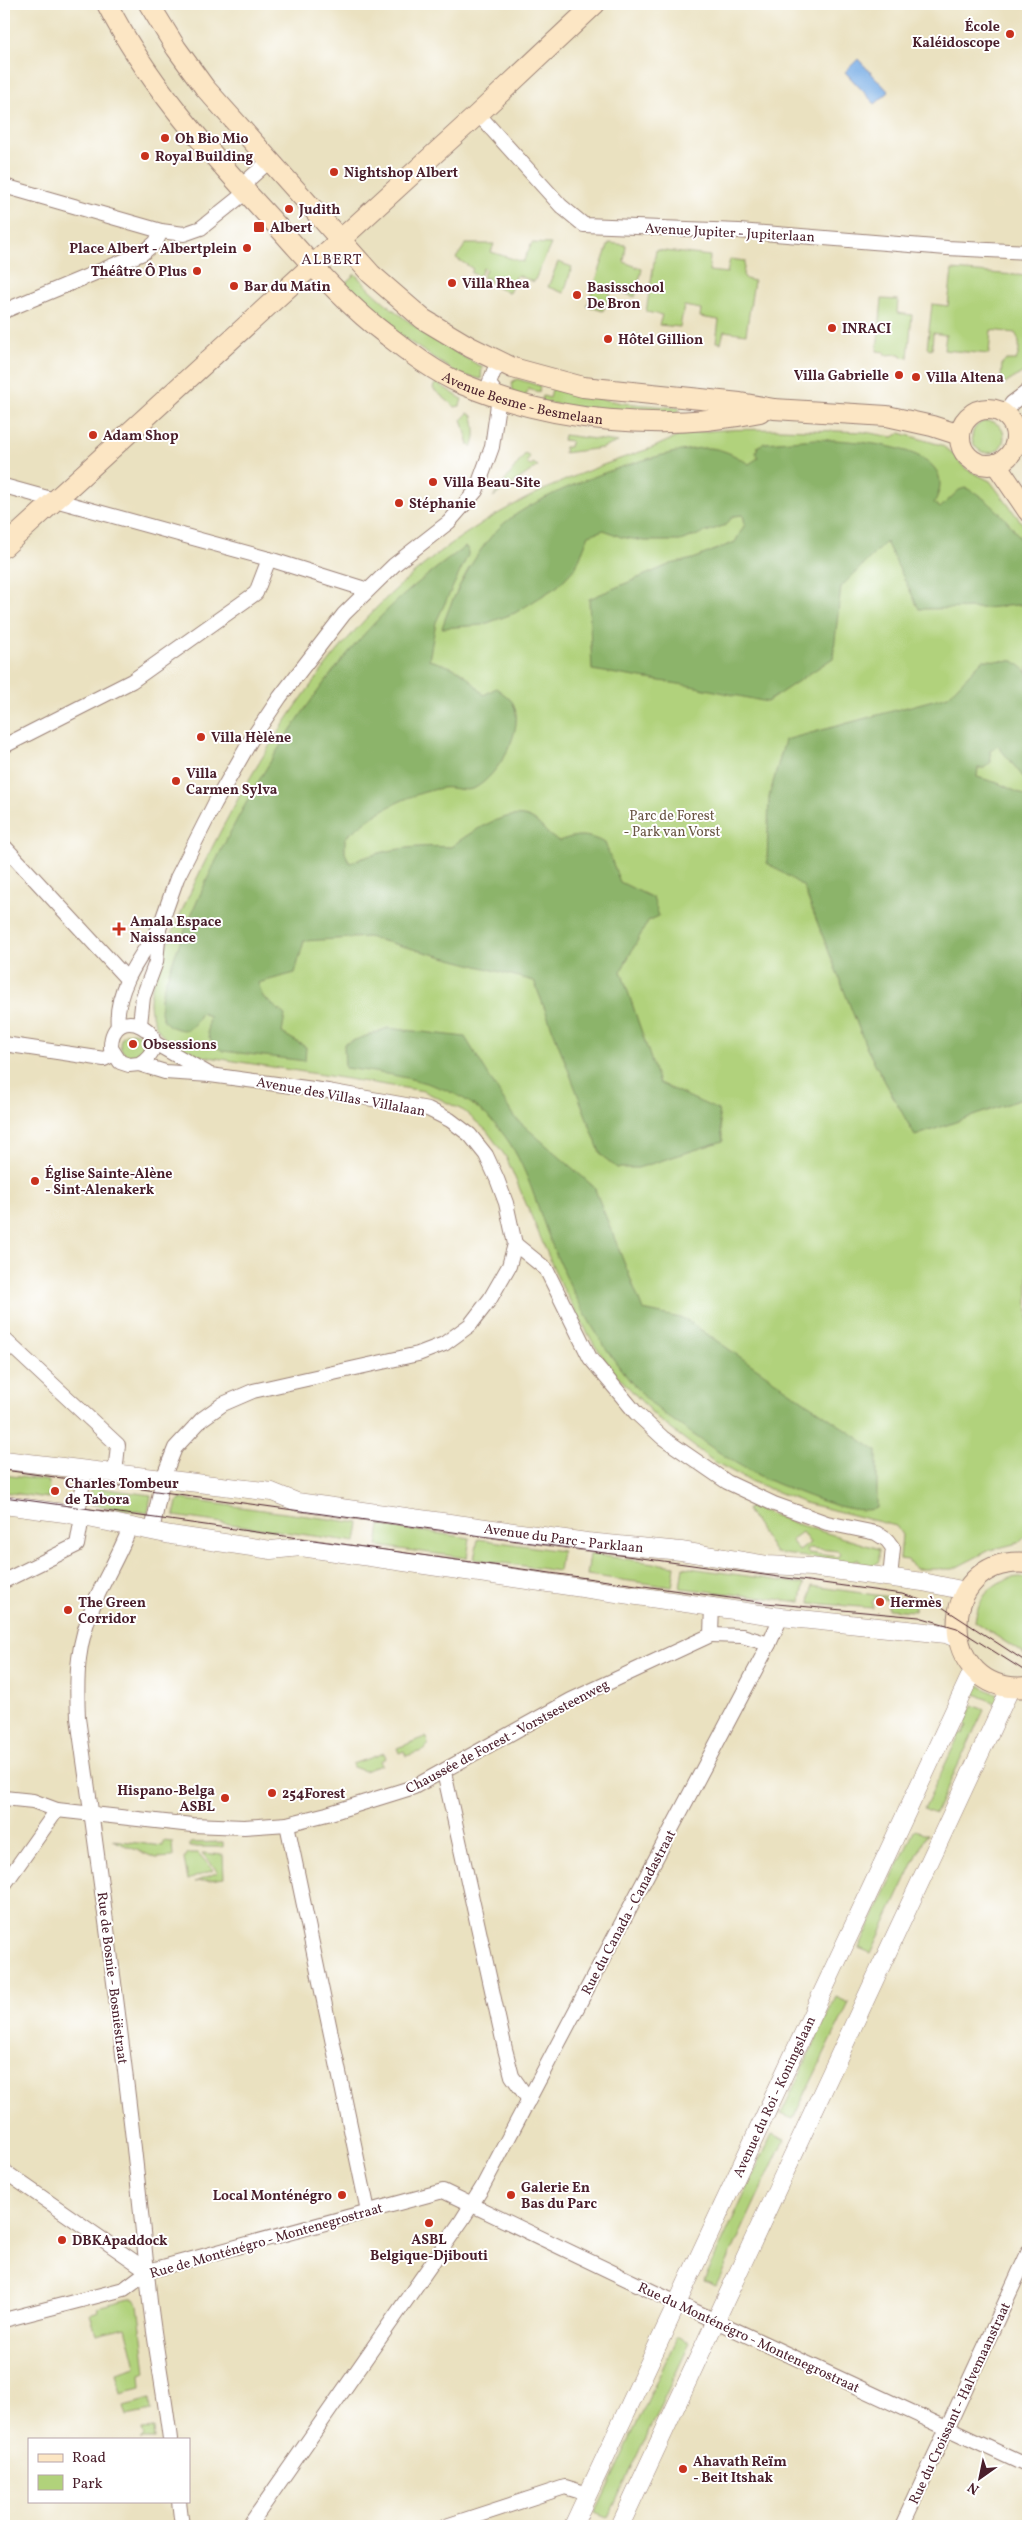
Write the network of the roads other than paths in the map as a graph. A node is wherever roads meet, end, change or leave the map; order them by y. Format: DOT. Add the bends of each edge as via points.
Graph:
graph roads {
  1 [pos="107,4"];
  2 [pos="149,4"];
  3 [pos="595,4"];
  4 [pos="478,114"];
  5 [pos="269,161"];
  6 [pos="4,186"];
  7 [pos="246,192"];
  8 [pos="161,231"];
  9 [pos="339,239"];
  10 [pos="1028,252"];
  11 [pos="312,263"];
  12 [pos="4,311"];
  13 [pos="503,364"];
  14 [pos="1028,391"];
  15 [pos="499,398"];
  16 [pos="774,409"];
  17 [pos="1004,414"];
  18 [pos="960,435"];
  19 [pos="1022,436"];
  20 [pos="996,464"];
  21 [pos="4,486"];
  22 [pos="54,500"];
  23 [pos="1028,511"];
  24 [pos="4,547"];
  25 [pos="269,559"];
  26 [pos="368,590"];
  27 [pos="4,746"];
  28 [pos="4,846"];
  29 [pos="159,929"];
  30 [pos="127,979"];
  31 [pos="140,1024"];
  32 [pos="118,1027"];
  33 [pos="153,1042"];
  34 [pos="4,1044"];
  35 [pos="114,1054"];
  36 [pos="139,1064"];
  37 [pos="210,1074"];
  38 [pos="515,1244"];
  39 [pos="4,1339"];
  40 [pos="4,1460"];
  41 [pos="87,1471"];
  42 [pos="115,1474"];
  43 [pos="163,1478"];
  44 [pos="4,1505"];
  45 [pos="82,1517"];
  46 [pos="130,1527"];
  47 [pos="148,1531"];
  48 [pos="1028,1562"];
  49 [pos="890,1578"];
  50 [pos="4,1581"];
  51 [pos="966,1591"];
  52 [pos="712,1605"];
  53 [pos="781,1617"];
  54 [pos="711,1635"];
  55 [pos="958,1639"];
  56 [pos="769,1644"];
  57 [pos="974,1668"];
  58 [pos="1023,1689"];
  59 [pos="444,1772"];
  60 [pos="4,1798"];
  61 [pos="58,1810"];
  62 [pos="92,1813"];
  63 [pos="286,1824"];
  64 [pos="4,1885"];
  65 [pos="529,2100"];
  66 [pos="4,2171"];
  67 [pos="472,2205"];
  68 [pos="368,2212"];
  69 [pos="1028,2253"];
  70 [pos="148,2271"];
  71 [pos="677,2304"];
  72 [pos="4,2320"];
  73 [pos="715,2321"];
  74 [pos="946,2429"];
  75 [pos="170,2438"];
  76 [pos="1028,2466"];
  77 [pos="588,2494"];
  78 [pos="178,2502"];
  79 [pos="182,2526"];
  80 [pos="249,2526"];
  81 [pos="446,2526"];
  82 [pos="573,2526"];
  83 [pos="620,2526"];
  84 [pos="902,2526"];
  1 -- 7 [label="main road, Avenue Besme - Besmelaan" via="145,68 189,126"];
  2 -- 5 [label="main road, Avenue Besme - Besmelaan" via="205,88"];
  3 -- 4 [label="main road"];
  4 -- 9 [label="main road"];
  4 -- 10 [label="street, Avenue Jupiter - Jupiterlaan" via="561,206 584,225 739,231"];
  5 -- 7 [label="street" via="248,180"];
  5 -- 9 [label="main road, Avenue Besme - Besmelaan"];
  6 -- 8 [label="street"];
  7 -- 8 [label="street" via="201,228 184,234"];
  7 -- 11 [label="main road, Avenue Besme - Besmelaan"];
  8 -- 12 [label="street" via="156,242 143,253"];
  9 -- 11 [label="main road"];
  9 -- 13 [label="main road, Avenue Besme - Besmelaan" via="378,280 423,318"];
  11 -- 15 [label="main road, Avenue Besme - Besmelaan" via="388,336 450,378"];
  11 -- 22 [label="main road"];
  13 -- 15 [label="street" via="494,371 489,384"];
  13 -- 16 [label="main road, Avenue Besme - Besmelaan" via="584,387"];
  14 -- 17 [label="street"];
  15 -- 16 [label="main road, Avenue Besme - Besmelaan" via="559,413 673,422 738,417"];
  15 -- 26 [label="street" via="492,447 476,491 449,522"];
  16 -- 18 [label="main road, Avenue Besme - Besmelaan" via="887,416"];
  17 -- 18 [label="main road" via="989,410 973,414 966,420"];
  17 -- 19 [label="main road"];
  18 -- 20 [label="main road" via="964,453 971,460 988,466"];
  19 -- 20 [label="main road" via="1011,453"];
  20 -- 23 [label="main road"];
  21 -- 22 [label="street"];
  22 -- 24 [label="main road"];
  22 -- 25 [label="street"];
  25 -- 26 [label="street"];
  25 -- 27 [label="street" via="256,593 132,682"];
  26 -- 29 [label="street" via="344,614 280,697 252,740 177,878"];
  28 -- 30 [label="street"];
  29 -- 30 [label="street"];
  29 -- 31 [label="street" via="156,962 143,997"];
  30 -- 32 [label="street" via="117,1016"];
  31 -- 32 [label="street" via="129,1022"];
  31 -- 33 [label="street, Avenue des Villas - Villalaan" via="147,1028"];
  32 -- 35 [label="street" via="111,1040"];
  33 -- 36 [label="street" via="147,1059"];
  33 -- 37 [label="street, Avenue des Villas - Villalaan"];
  34 -- 35 [label="street" via="104,1059"];
  35 -- 36 [label="street, Avenue des Villas - Villalaan" via="120,1062"];
  36 -- 37 [label="street, Avenue des Villas - Villalaan" via="165,1072"];
  37 -- 38 [label="street, Avenue des Villas - Villalaan" via="406,1104 428,1109 450,1120 470,1135 486,1155 506,1203"];
  38 -- 43 [label="street" via="509,1266 490,1299 470,1325 444,1344 418,1354 253,1391 222,1404 202,1419 175,1448"];
  38 -- 49 [label="street" via="546,1269 590,1358 636,1413 663,1438 727,1482 774,1504 827,1522 876,1533 892,1548"];
  39 -- 42 [label="street" via="118,1445"];
  40 -- 41 [label="street, Avenue du Parc - Parklaan"];
  41 -- 42 [label="street, Avenue du Parc - Parklaan"];
  41 -- 45 [label="street" via="78,1514"];
  42 -- 43 [label="street, Avenue du Parc - Parklaan"];
  43 -- 47 [label="street" via="153,1526"];
  43 -- 49 [label="street, Avenue du Parc - Parklaan" via="272,1492 297,1502 767,1565 811,1567"];
  44 -- 45 [label="street"];
  45 -- 46 [label="street"];
  45 -- 50 [label="street" via="77,1545"];
  46 -- 47 [label="street"];
  46 -- 62 [label="street, Rue de Bosnie - Bosniëstraat" via="95,1602 76,1670 78,1718"];
  47 -- 52 [label="street" via="271,1550 301,1547"];
  48 -- 51 [label="main road" via="992,1568"];
  49 -- 51 [label="street, Avenue du Parc - Parklaan"];
  51 -- 55 [label="main road" via="957,1616"];
  52 -- 53 [label="street"];
  52 -- 54 [label="street"];
  53 -- 55 [label="street" via="946,1634"];
  53 -- 56 [label="street, Rue du Canada - Canadastraat"];
  54 -- 56 [label="street, Chaussée de Forest - Vorstsesteenweg" via="742,1636"];
  54 -- 59 [label="street, Chaussée de Forest - Vorstsesteenweg" via="571,1700"];
  55 -- 57 [label="main road"];
  56 -- 65 [label="street, Rue du Canada - Canadastraat"];
  57 -- 58 [label="main road" via="995,1683"];
  57 -- 71 [label="street, Avenue du Roi - Koningslaan"];
  58 -- 73 [label="street"];
  59 -- 63 [label="street, Chaussée de Forest - Vorstsesteenweg" via="414,1787"];
  59 -- 65 [label="street" via="505,2049 512,2076"];
  60 -- 61 [label="street, Chaussée de Forest - Vorstsesteenweg" via="33,1801"];
  61 -- 62 [label="street, Chaussée de Forest - Vorstsesteenweg"];
  61 -- 64 [label="street"];
  62 -- 63 [label="street, Chaussée de Forest - Vorstsesteenweg" via="192,1825 244,1827"];
  62 -- 70 [label="street, Rue de Bosnie - Bosniëstraat"];
  63 -- 68 [label="street"];
  65 -- 67 [label="street, Rue du Canada - Canadastraat"];
  66 -- 70 [label="street"];
  67 -- 68 [label="street, Rue de Monténégro - Montenegrostraat" via="443,2191"];
  67 -- 71 [label="street, Rue du Monténégro - Montenegrostraat"];
  67 -- 80 [label="street, Rue du Canada - Canadastraat"];
  68 -- 70 [label="street, Rue de Monténégro - Montenegrostraat"];
  69 -- 74 [label="street, Rue du Croissant - Halvemaanstraat"];
  70 -- 72 [label="street, Rue de Monténégro - Montenegrostraat" via="124,2289"];
  70 -- 75 [label="street, Rue de Bosnie - Bosniëstraat"];
  71 -- 73 [label="street, Rue du Monténégro - Montenegrostraat"];
  71 -- 77 [label="street, Avenue du Roi - Koningslaan"];
  73 -- 74 [label="street, Rue du Monténégro - Montenegrostraat"];
  73 -- 83 [label="street"];
  74 -- 76 [label="street, Rue du Monténégro - Montenegrostraat"];
  74 -- 84 [label="street, Rue du Croissant - Halvemaanstraat"];
  77 -- 81 [label="street" via="565,2486"];
  77 -- 82 [label="street, Avenue du Roi - Koningslaan"];
  78 -- 79 [label="street"];
}
